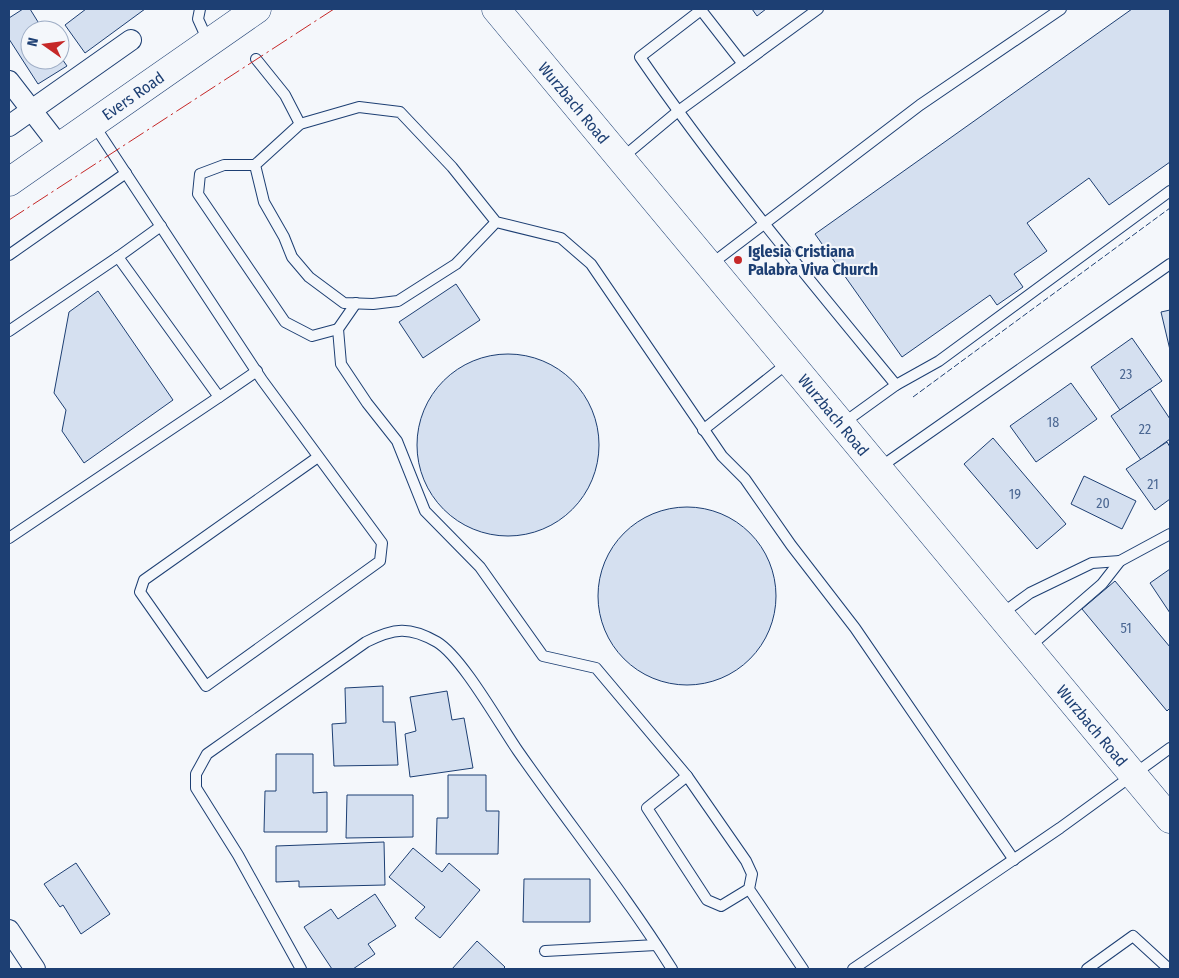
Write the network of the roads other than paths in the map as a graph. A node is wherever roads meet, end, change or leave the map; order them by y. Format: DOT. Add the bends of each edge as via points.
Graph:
graph roads {
  1 [pos="200,9"];
  2 [pos="257,9"];
  3 [pos="496,9"];
  4 [pos="818,9"];
  5 [pos="1061,9"];
  6 [pos="132,40"];
  7 [pos="209,42"];
  8 [pos="256,59"];
  9 [pos="743,64"];
  10 [pos="9,81"];
  11 [pos="32,109"];
  12 [pos="678,112"];
  13 [pos="93,124"];
  14 [pos="300,124"];
  15 [pos="9,126"];
  16 [pos="60,147"];
  17 [pos="621,159"];
  18 [pos="255,166"];
  19 [pos="126,173"];
  20 [pos="9,182"];
  21 [pos="1170,191"];
  22 [pos="496,222"];
  23 [pos="763,224"];
  24 [pos="161,226"];
  25 [pos="9,255"];
  26 [pos="118,257"];
  27 [pos="1170,264"];
  28 [pos="709,266"];
  29 [pos="356,303"];
  30 [pos="338,329"];
  31 [pos="9,331"];
  32 [pos="789,362"];
  33 [pos="257,371"];
  34 [pos="896,385"];
  35 [pos="219,397"];
  36 [pos="841,424"];
  37 [pos="703,430"];
  38 [pos="318,456"];
  39 [pos="878,469"];
  40 [pos="1170,534"];
  41 [pos="9,538"];
  42 [pos="1120,561"];
  43 [pos="1000,615"];
  44 [pos="1027,648"];
  45 [pos="1170,748"];
  46 [pos="1133,774"];
  47 [pos="688,776"];
  48 [pos="1170,819"];
  49 [pos="1014,860"];
  50 [pos="749,889"];
  51 [pos="9,930"];
  52 [pos="656,945"];
  53 [pos="546,951"];
  54 [pos="36,969"];
  55 [pos="301,969"];
  56 [pos="672,969"];
  57 [pos="802,969"];
  58 [pos="853,969"];
  59 [pos="1088,969"];
  60 [pos="1169,969"];
  1 -- 7 [label="lane" via="198,19"];
  2 -- 7 [label="main road, Evers Road"];
  3 -- 17 [label="main road, Wurzbach Road"];
  4 -- 9 [label="lane"];
  5 -- 23 [label="lane" via="920,105"];
  6 -- 11 [label="street"];
  7 -- 13 [label="main road, Evers Road"];
  8 -- 14 [label="lane" via="285,95"];
  9 -- 12 [label="lane"];
  9 -- 12 [label="lane" via="701,10 640,57"];
  10 -- 11 [label="street"];
  11 -- 15 [label="street"];
  11 -- 16 [label="street"];
  12 -- 17 [label="lane"];
  12 -- 23 [label="lane"];
  13 -- 16 [label="main road, Evers Road"];
  13 -- 19 [label="lane"];
  14 -- 18 [label="lane"];
  14 -- 22 [label="lane" via="359,107 400,112 452,167"];
  16 -- 20 [label="main road, Evers Road"];
  17 -- 28 [label="main road, Wurzbach Road"];
  18 -- 29 [label="lane" via="264,202 292,257 309,277 327,291 344,303"];
  18 -- 30 [label="lane" via="224,165 200,174 198,194 285,322 312,336"];
  19 -- 24 [label="lane"];
  19 -- 25 [label="lane"];
  21 -- 34 [label="lane" via="939,361"];
  22 -- 29 [label="lane" via="456,264 398,301"];
  22 -- 37 [label="lane" via="561,238 591,264"];
  23 -- 28 [label="lane"];
  23 -- 34 [label="lane"];
  24 -- 26 [label="lane"];
  24 -- 33 [label="lane"];
  26 -- 31 [label="lane"];
  26 -- 35 [label="lane"];
  27 -- 39 [label="lane"];
  28 -- 32 [label="main road, Wurzbach Road"];
  29 -- 30 [label="lane"];
  30 -- 47 [label="lane" via="341,364 398,441 425,511 480,567 543,656 596,668"];
  32 -- 36 [label="main road, Wurzbach Road"];
  32 -- 37 [label="lane"];
  33 -- 35 [label="lane"];
  33 -- 38 [label="lane"];
  34 -- 36 [label="lane"];
  35 -- 41 [label="lane"];
  36 -- 39 [label="main road, Wurzbach Road"];
  37 -- 49 [label="lane" via="722,456 746,479 791,545 855,628"];
  38 -- 38 [label="lane" via="144,580 140,592 206,686 380,561 382,543"];
  39 -- 43 [label="main road, Wurzbach Road"];
  40 -- 42 [label="lane"];
  42 -- 43 [label="lane" via="1092,563 1030,593"];
  42 -- 44 [label="lane" via="1102,584"];
  43 -- 44 [label="main road, Wurzbach Road"];
  44 -- 46 [label="main road, Wurzbach Road"];
  45 -- 46 [label="lane"];
  46 -- 48 [label="main road, Wurzbach Road"];
  46 -- 49 [label="lane"];
  47 -- 50 [label="lane" via="746,862 752,874"];
  47 -- 50 [label="lane" via="647,808 707,900 721,906"];
  49 -- 58 [label="lane"];
  50 -- 57 [label="lane"];
  51 -- 54 [label="street"];
  52 -- 53 [label="lane"];
  52 -- 55 [label="lane" via="546,792 463,668 439,643 412,630 388,631 366,642 207,754 196,774 196,788 238,855"];
  52 -- 56 [label="lane"];
  59 -- 60 [label="lane" via="1133,936"];
}
